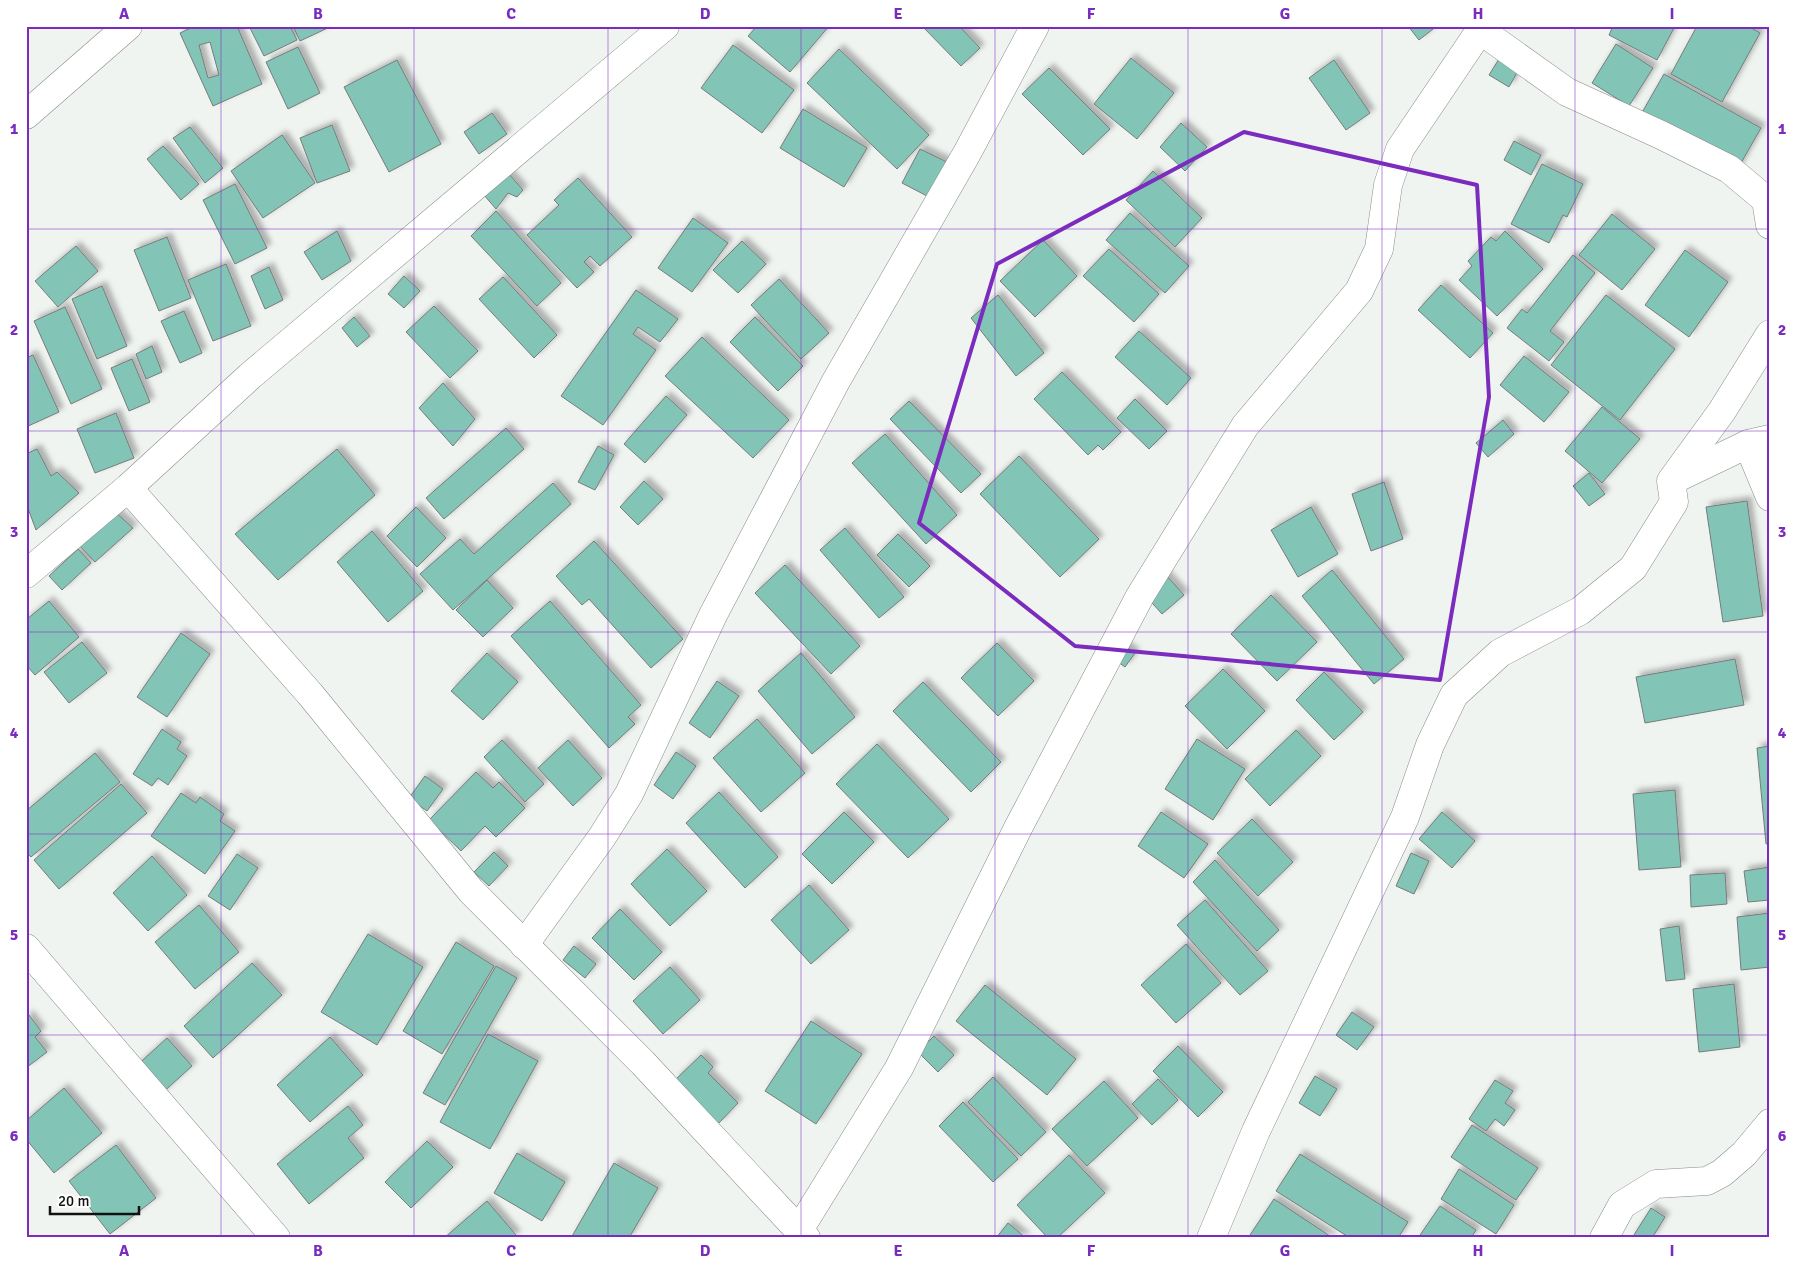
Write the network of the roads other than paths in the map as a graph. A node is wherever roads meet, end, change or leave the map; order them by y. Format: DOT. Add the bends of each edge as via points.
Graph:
graph roads {
  1 [pos="128,26"];
  2 [pos="665,26"];
  3 [pos="1035,26"];
  4 [pos="1481,28"];
  5 [pos="26,115"];
  6 [pos="1770,225"];
  7 [pos="1770,334"];
  8 [pos="1759,442"];
  9 [pos="1671,481"];
  10 [pos="128,488"];
  11 [pos="1770,497"];
  12 [pos="26,574"];
  13 [pos="524,945"];
  14 [pos="26,948"];
  15 [pos="1770,1123"];
  16 [pos="802,1234"];
  17 [pos="276,1238"];
  18 [pos="1211,1238"];
  19 [pos="1604,1238"];
  1 -- 5 [label="street"];
  2 -- 10 [label="street" via="250,376"];
  3 -- 13 [label="street" via="966,155 831,390 713,615 629,794"];
  4 -- 6 [label="street" via="1567,92 1729,170 1766,200"];
  4 -- 16 [label="street" via="1400,149 1388,185 1379,249 1359,291 1245,426 1140,596 1018,828 899,1068"];
  7 -- 9 [label="street" via="1722,411"];
  8 -- 9 [label="street"];
  8 -- 11 [label="street"];
  9 -- 18 [label="street" via="1674,502 1633,568 1580,611 1500,652 1454,695 1430,745 1405,817 1256,1131"];
  10 -- 12 [label="street"];
  10 -- 13 [label="street" via="310,694 471,891"];
  13 -- 16 [label="street" via="644,1064"];
  14 -- 17 [label="street"];
  15 -- 19 [label="street" via="1744,1154 1722,1173 1707,1181 1656,1184 1622,1205"];
}
